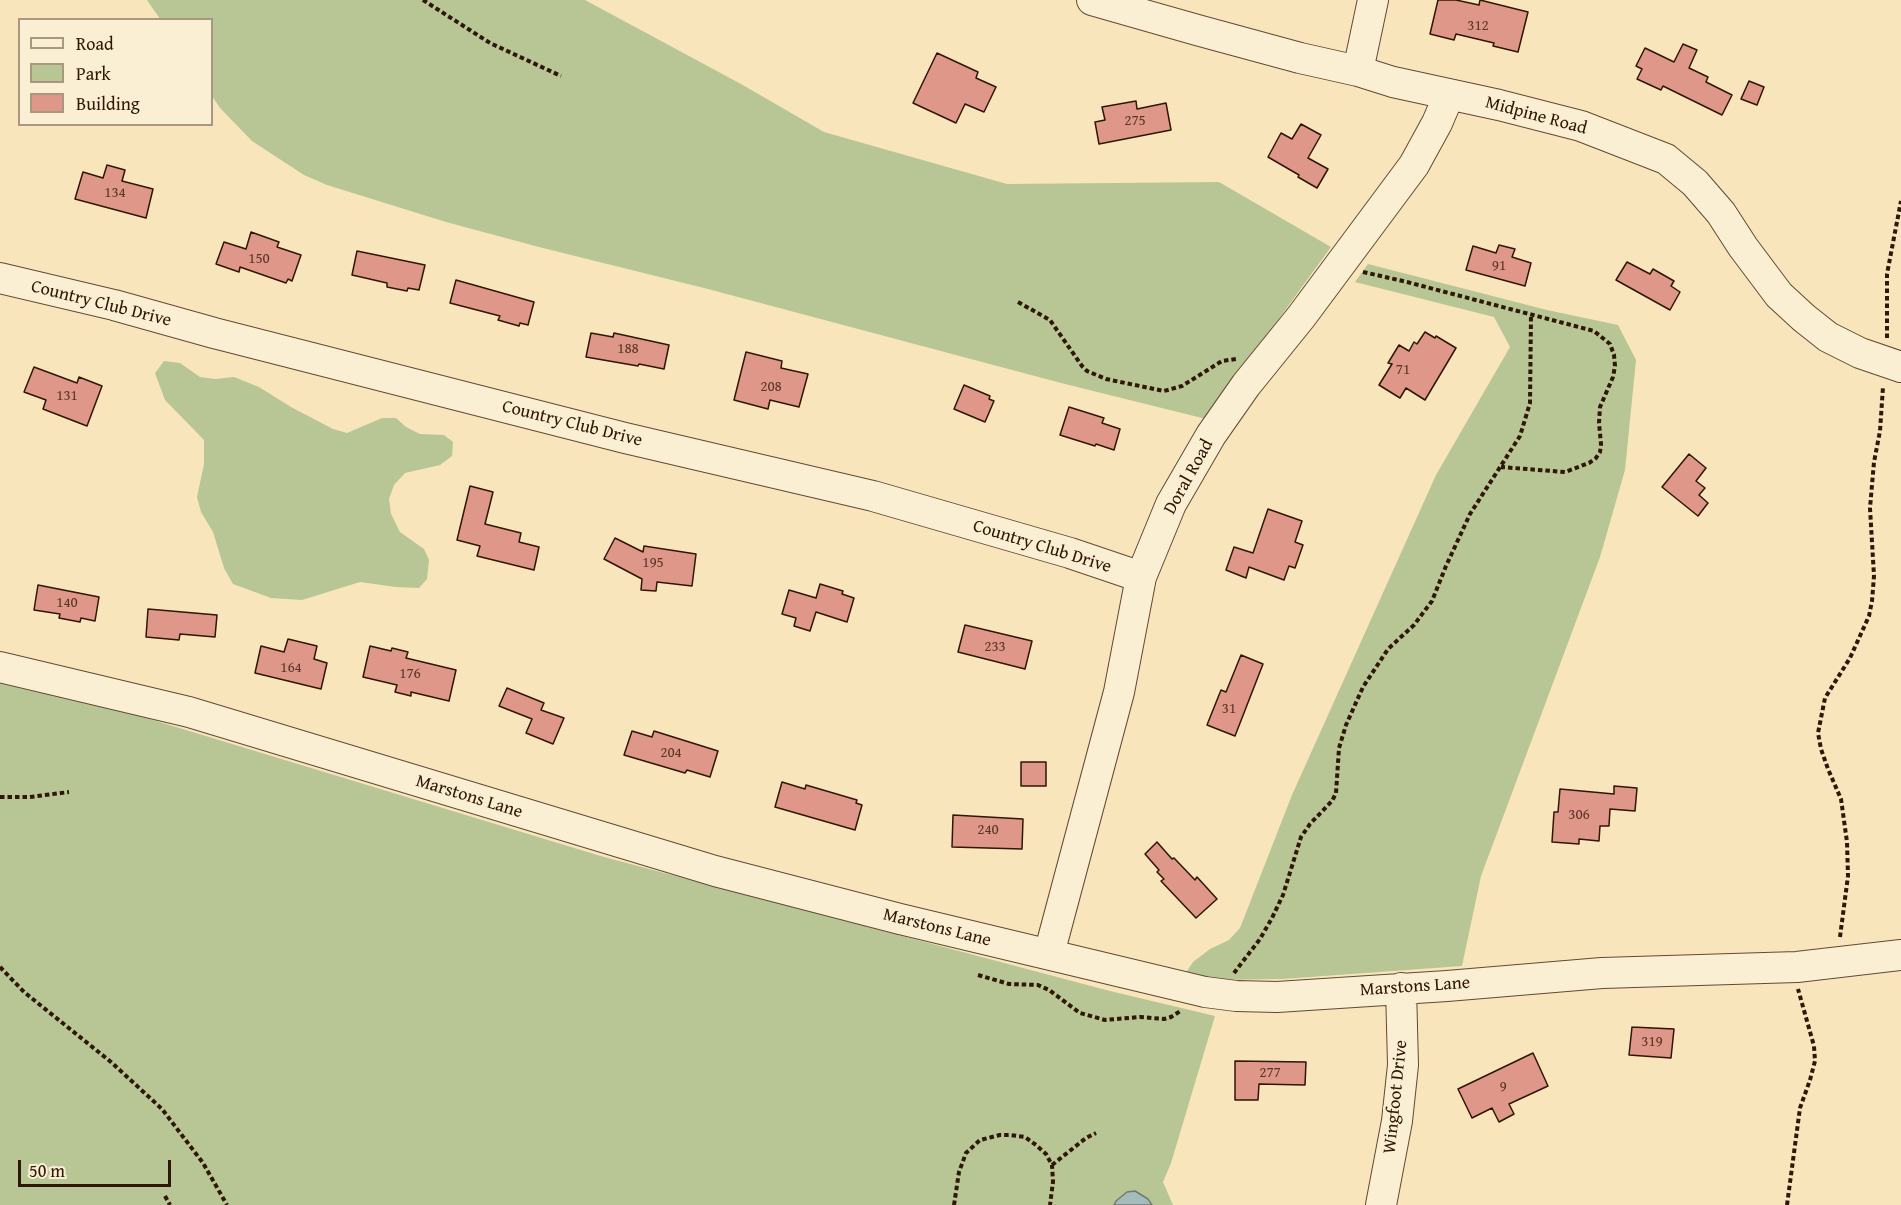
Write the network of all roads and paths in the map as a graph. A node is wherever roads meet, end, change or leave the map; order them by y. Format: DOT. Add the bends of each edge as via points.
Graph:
graph roads {
  1 [pos="423,0"];
  2 [pos="1092,0"];
  3 [pos="1373,0"];
  4 [pos="1358,71"];
  5 [pos="561,76"];
  6 [pos="1449,95"];
  7 [pos="1901,201"];
  8 [pos="1339,266"];
  9 [pos="0,278"];
  10 [pos="1018,302"];
  11 [pos="1531,315"];
  12 [pos="1266,360"];
  13 [pos="1894,365"];
  14 [pos="1501,467"];
  15 [pos="1142,577"];
  16 [pos="0,667"];
  17 [pos="69,792"];
  18 [pos="0,797"];
  19 [pos="1049,954"];
  20 [pos="1901,956"];
  21 [pos="1837,962"];
  22 [pos="1794,967"];
  23 [pos="1,968"];
  24 [pos="978,975"];
  25 [pos="1401,988"];
  26 [pos="1205,992"];
  27 [pos="1096,1133"];
  28 [pos="1052,1165"];
  29 [pos="165,1196"];
  30 [pos="170,1205"];
  31 [pos="227,1205"];
  32 [pos="954,1205"];
  33 [pos="1050,1205"];
  34 [pos="1381,1205"];
  35 [pos="1786,1205"];
  1 -- 5 [label="path" via="490,42"];
  2 -- 4 [label="street, Midpine Road"];
  3 -- 4 [label="street"];
  4 -- 6 [label="street, Midpine Road"];
  6 -- 8 [label="street, Doral Road" via="1414,165"];
  6 -- 13 [label="street, Midpine Road" via="1581,126 1666,159 1695,183 1720,213 1779,295 1828,337"];
  7 -- 13 [label="path" via="1887,274"];
  8 -- 11 [label="path"];
  8 -- 12 [label="street, Doral Road"];
  9 -- 15 [label="street, Country Club Drive" via="625,438 873,496"];
  10 -- 12 [label="path" via="1050,320 1087,371 1106,379 1164,391 1182,386 1222,360"];
  11 -- 14 [label="path" via="1530,403 1520,436"];
  11 -- 14 [label="path" via="1594,332 1610,344 1615,366 1600,407 1600,452 1589,463 1565,472"];
  12 -- 15 [label="street, Doral Road" via="1217,427 1171,504"];
  13 -- 21 [label="path" via="1874,462 1870,508 1874,576 1869,616 1850,658 1825,698 1818,733 1841,799 1847,842 1848,876"];
  14 -- 26 [label="path" via="1470,514 1432,601 1414,626 1388,649 1363,687 1339,748 1336,793 1301,837 1284,895 1272,918 1233,974"];
  15 -- 19 [label="street, Doral Road" via="1119,692"];
  16 -- 19 [label="street, Marstons Lane" via="189,712 715,871"];
  17 -- 18 [label="path"];
  19 -- 26 [label="street, Marstons Lane"];
  20 -- 21 [label="street, Marstons Lane"];
  21 -- 22 [label="street, Marstons Lane"];
  22 -- 25 [label="street, Marstons Lane" via="1602,973"];
  22 -- 35 [label="path" via="1815,1061 1800,1108"];
  23 -- 31 [label="path" via="162,1109 203,1163"];
  24 -- 26 [label="path" via="1009,984 1038,985 1080,1013 1105,1020 1171,1017"];
  25 -- 26 [label="street, Marstons Lane" via="1277,997"];
  25 -- 34 [label="street, Wingfoot Drive" via="1403,1065"];
  27 -- 28 [label="path"];
  28 -- 32 [label="path" via="1046,1154 1025,1137 1000,1135 980,1140 962,1160"];
  28 -- 33 [label="path"];
  29 -- 30 [label="path"];
}
